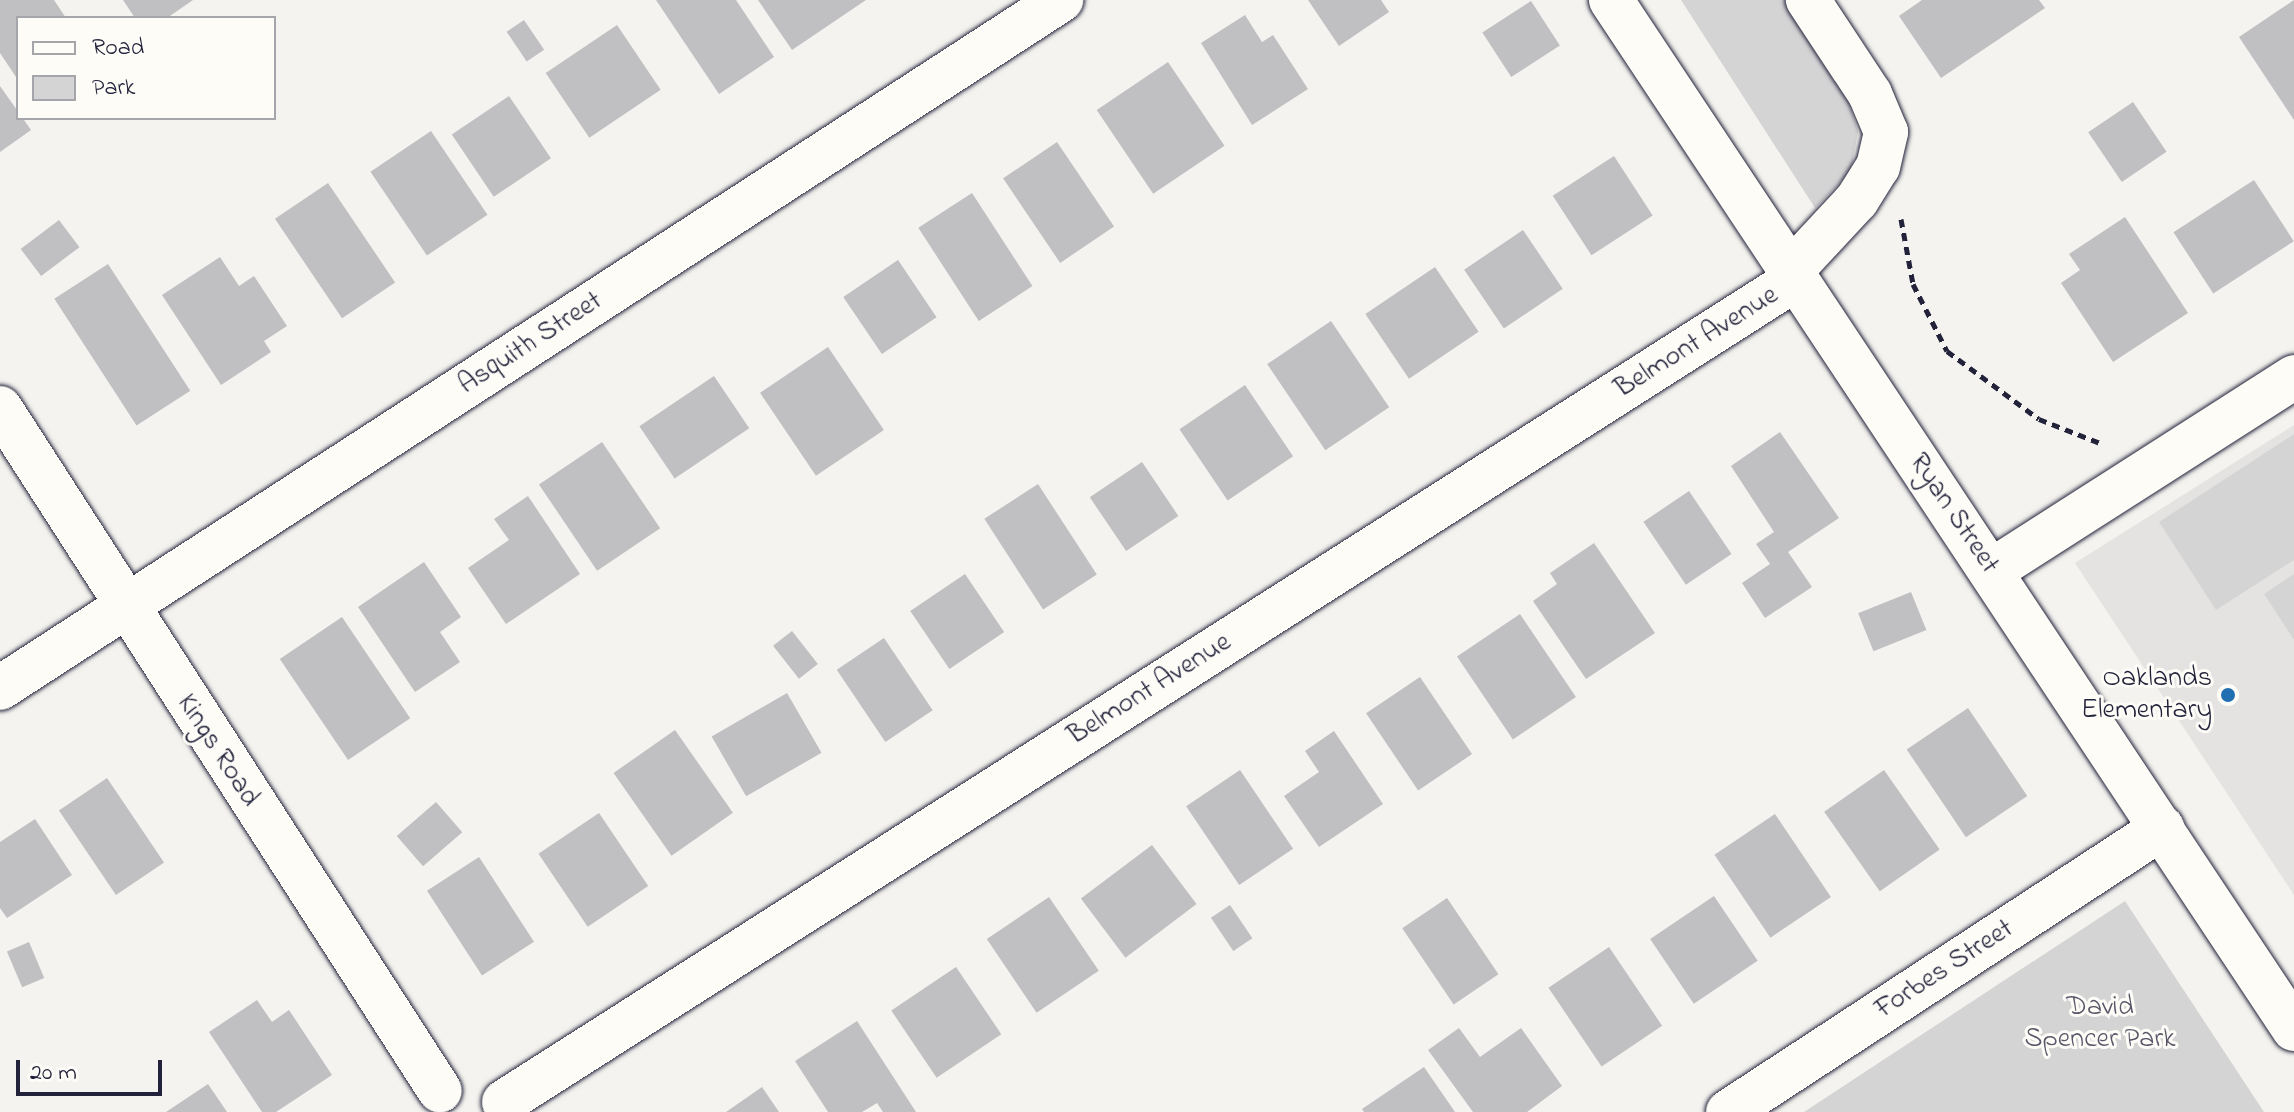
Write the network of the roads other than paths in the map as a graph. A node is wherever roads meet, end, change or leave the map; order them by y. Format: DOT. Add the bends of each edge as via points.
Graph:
graph roads {
  1 [pos="1061,0"];
  2 [pos="1611,0"];
  3 [pos="1808,0"];
  4 [pos="1793,276"];
  5 [pos="2294,377"];
  6 [pos="0,408"];
  7 [pos="1991,571"];
  8 [pos="124,608"];
  9 [pos="0,688"];
  10 [pos="2162,828"];
  11 [pos="2294,1029"];
  12 [pos="433,1101"];
  13 [pos="506,1107"];
  14 [pos="1728,1112"];
  1 -- 8 [label="street, Asquith Street"];
  2 -- 4 [label="street, Ryan Street"];
  3 -- 4 [label="street, Belmont Avenue" via="1870,94 1886,132 1875,173"];
  4 -- 7 [label="street, Ryan Street"];
  4 -- 13 [label="street, Belmont Avenue"];
  5 -- 7 [label="street"];
  6 -- 8 [label="street, Kings Road"];
  7 -- 10 [label="street, Ryan Street"];
  8 -- 9 [label="street, Asquith Street"];
  8 -- 12 [label="street, Kings Road"];
  10 -- 11 [label="street, Ryan Street"];
  10 -- 14 [label="street, Forbes Street"];
  12 -- 13 [label="street" via="474,1082"];
}
